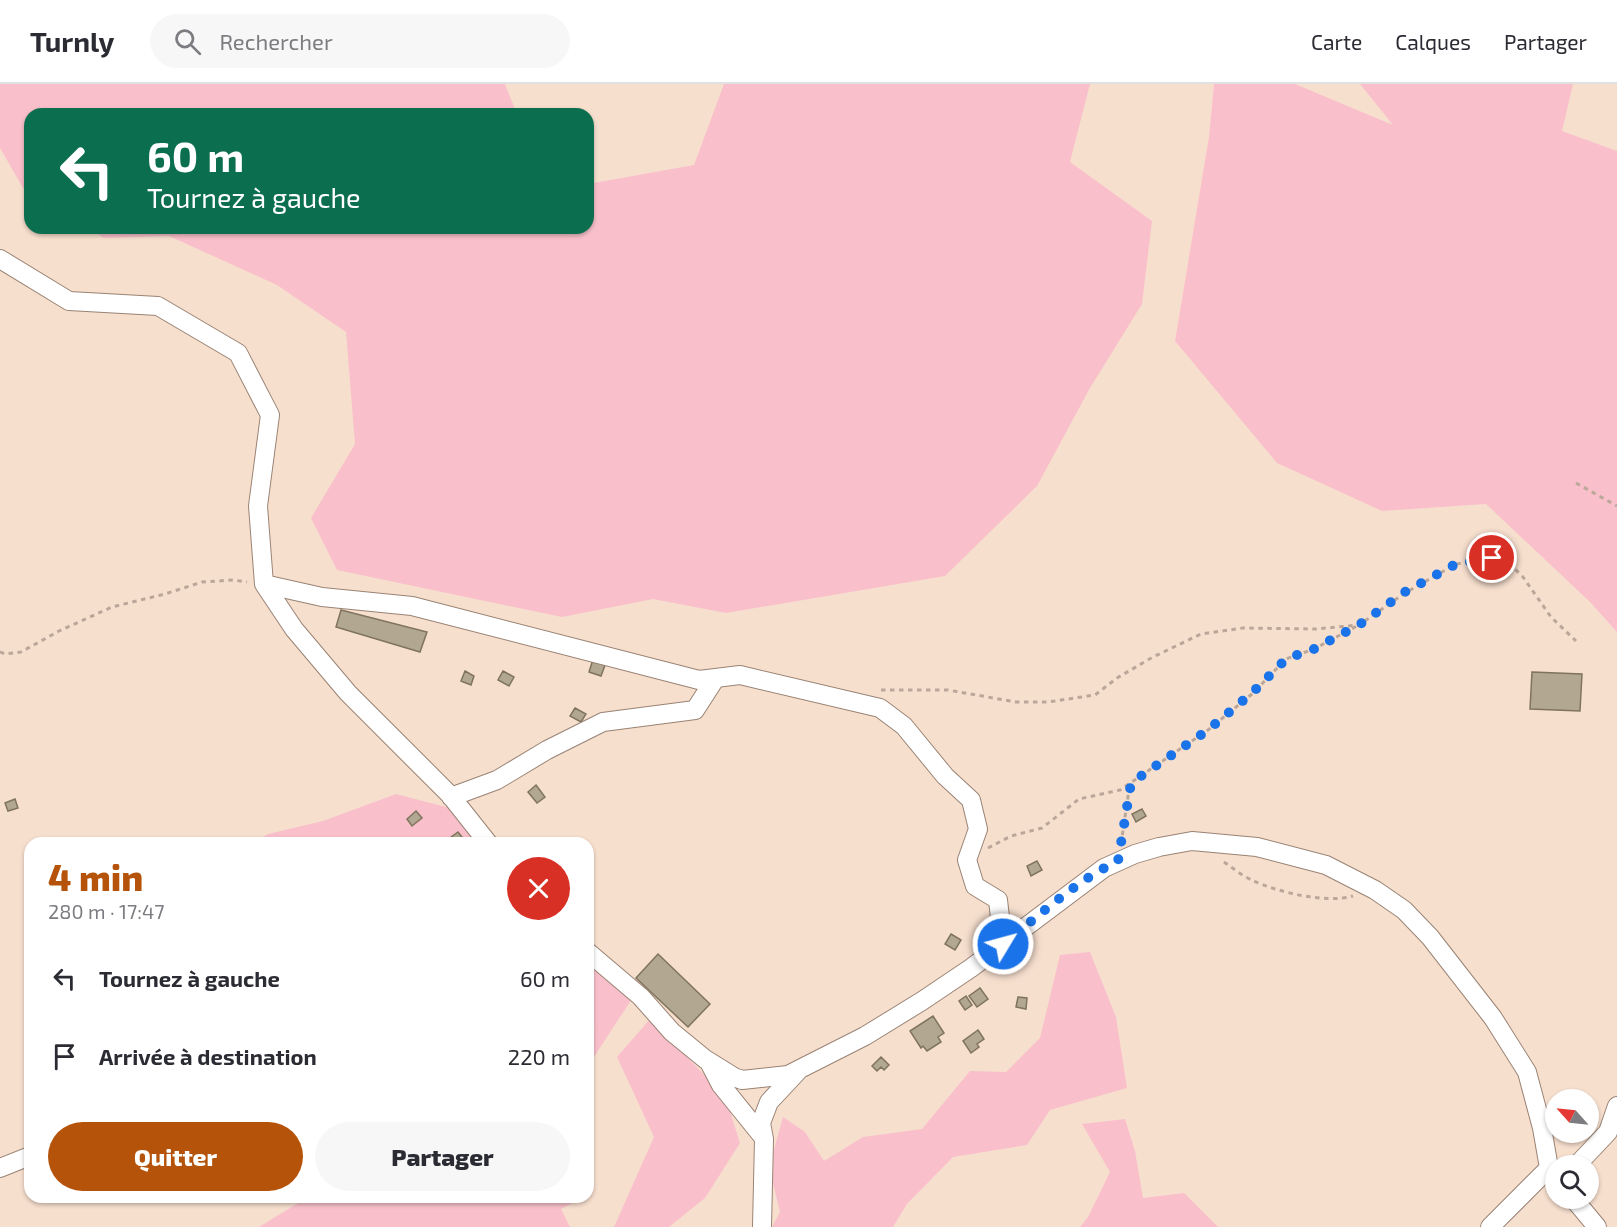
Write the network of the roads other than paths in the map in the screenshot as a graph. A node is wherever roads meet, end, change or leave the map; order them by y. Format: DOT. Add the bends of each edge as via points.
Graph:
graph roads {
  1 [pos="0,259"];
  2 [pos="264,584"];
  3 [pos="715,679"];
  4 [pos="452,797"];
  5 [pos="483,837"];
  6 [pos="1003,944"];
  7 [pos="594,957"];
  8 [pos="709,1061"];
  9 [pos="800,1069"];
  10 [pos="1617,1106"];
  11 [pos="764,1138"];
  12 [pos="1548,1155"];
  13 [pos="1586,1155"];
  14 [pos="24,1158"];
  15 [pos="0,1168"];
  16 [pos="1545,1178"];
  17 [pos="1582,1209"];
  18 [pos="762,1227"];
  19 [pos="1490,1227"];
  20 [pos="1597,1227"];
  1 -- 2 [label="street" via="69,301 158,306 238,353 270,416 258,506"];
  2 -- 3 [label="street" via="322,597 412,606 699,680"];
  2 -- 4 [label="street" via="294,629 348,693"];
  3 -- 4 [label="street" via="695,710 603,722 497,780"];
  3 -- 6 [label="street" via="740,675 880,708 904,726 945,776 971,800 978,830 967,860 975,886 998,900"];
  4 -- 5 [label="street"];
  6 -- 9 [label="street" via="865,1036"];
  6 -- 12 [label="street" via="1104,868 1159,847 1192,841 1257,847 1326,865 1404,910 1430,937 1492,1018 1527,1072"];
  7 -- 8 [label="street" via="641,997 672,1032"];
  8 -- 9 [label="street" via="742,1080 788,1075"];
  8 -- 11 [label="street" via="721,1085"];
  9 -- 11 [label="street" via="769,1102 761,1123"];
  10 -- 13 [label="street" via="1608,1132"];
  11 -- 18 [label="street"];
  14 -- 15 [label="street"];
  16 -- 19 [label="street"];
  17 -- 20 [label="street"];
}
